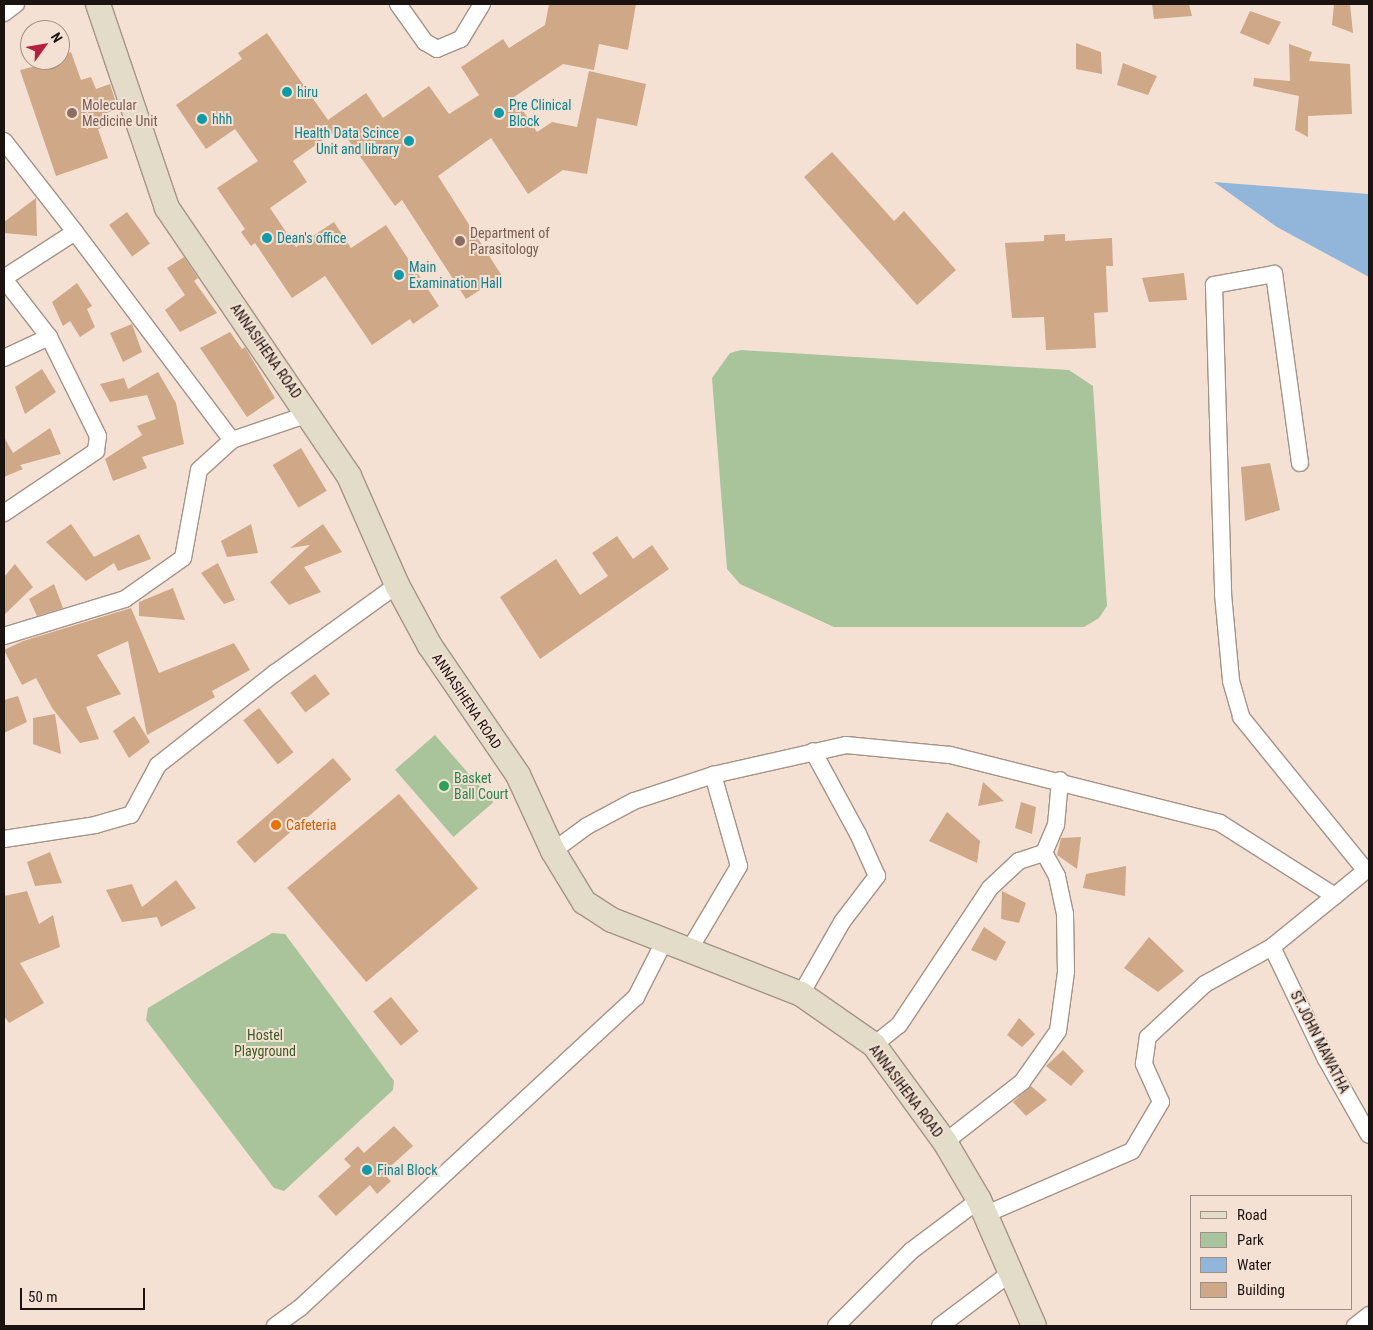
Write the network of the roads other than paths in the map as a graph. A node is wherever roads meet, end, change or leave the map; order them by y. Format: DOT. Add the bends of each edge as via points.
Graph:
graph roads {
  1 [pos="16,4"];
  2 [pos="98,4"];
  3 [pos="398,4"];
  4 [pos="482,4"];
  5 [pos="4,13"];
  6 [pos="4,141"];
  7 [pos="76,232"];
  8 [pos="4,279"];
  9 [pos="49,337"];
  10 [pos="4,358"];
  11 [pos="309,414"];
  12 [pos="232,440"];
  13 [pos="1300,463"];
  14 [pos="4,513"];
  15 [pos="397,586"];
  16 [pos="4,636"];
  17 [pos="813,751"];
  18 [pos="713,775"];
  19 [pos="1060,780"];
  20 [pos="4,840"];
  21 [pos="553,850"];
  22 [pos="1044,852"];
  23 [pos="1367,870"];
  24 [pos="1335,896"];
  25 [pos="664,942"];
  26 [pos="1272,947"];
  27 [pos="688,952"];
  28 [pos="801,994"];
  29 [pos="874,1045"];
  30 [pos="1369,1135"];
  31 [pos="945,1142"];
  32 [pos="981,1208"];
  33 [pos="1009,1274"];
  34 [pos="1369,1315"];
  35 [pos="275,1326"];
  36 [pos="836,1326"];
  37 [pos="940,1326"];
  38 [pos="1034,1326"];
  39 [pos="1354,1326"];
  1 -- 5 [label="street"];
  2 -- 11 [label="street, ANNASIHENA ROAD" via="167,208"];
  3 -- 4 [label="street" via="425,42 437,49 461,39"];
  6 -- 7 [label="street"];
  7 -- 8 [label="street"];
  7 -- 12 [label="street"];
  8 -- 9 [label="street"];
  9 -- 10 [label="street"];
  9 -- 14 [label="street" via="98,436 96,451"];
  11 -- 12 [label="street"];
  11 -- 15 [label="street, ANNASIHENA ROAD" via="349,476"];
  12 -- 16 [label="street" via="199,470 183,558 125,599"];
  13 -- 23 [label="street" via="1274,274 1214,284 1223,594 1231,681 1241,717"];
  15 -- 20 [label="street" via="275,673 158,765 131,815 95,825"];
  15 -- 21 [label="street, ANNASIHENA ROAD" via="430,646 518,775"];
  17 -- 18 [label="street"];
  17 -- 19 [label="street" via="846,745 950,755"];
  17 -- 28 [label="street" via="858,834 876,876 842,922"];
  18 -- 21 [label="street" via="634,800 587,826"];
  18 -- 27 [label="street" via="739,866"];
  19 -- 22 [label="street" via="1056,825"];
  19 -- 24 [label="street" via="1220,823"];
  21 -- 25 [label="street, ANNASIHENA ROAD" via="584,902 612,920"];
  22 -- 29 [label="street" via="1019,860 990,888 899,1025"];
  22 -- 31 [label="street" via="1057,876 1065,914 1066,972 1058,1032 1022,1082"];
  23 -- 24 [label="street"];
  24 -- 26 [label="street"];
  25 -- 27 [label="street, ANNASIHENA ROAD"];
  25 -- 35 [label="street" via="636,997 300,1308"];
  26 -- 30 [label="street, ST.JOHN MAWATHA" via="1326,1059"];
  26 -- 32 [label="street" via="1205,984 1148,1037 1144,1064 1160,1102 1132,1151"];
  27 -- 28 [label="street, ANNASIHENA ROAD"];
  28 -- 29 [label="street, ANNASIHENA ROAD"];
  29 -- 31 [label="street, ANNASIHENA ROAD"];
  31 -- 32 [label="street, ANNASIHENA ROAD"];
  32 -- 33 [label="street, ANNASIHENA ROAD"];
  32 -- 36 [label="street" via="911,1251"];
  33 -- 37 [label="street"];
  33 -- 38 [label="street, ANNASIHENA ROAD"];
  34 -- 39 [label="street"];
}
